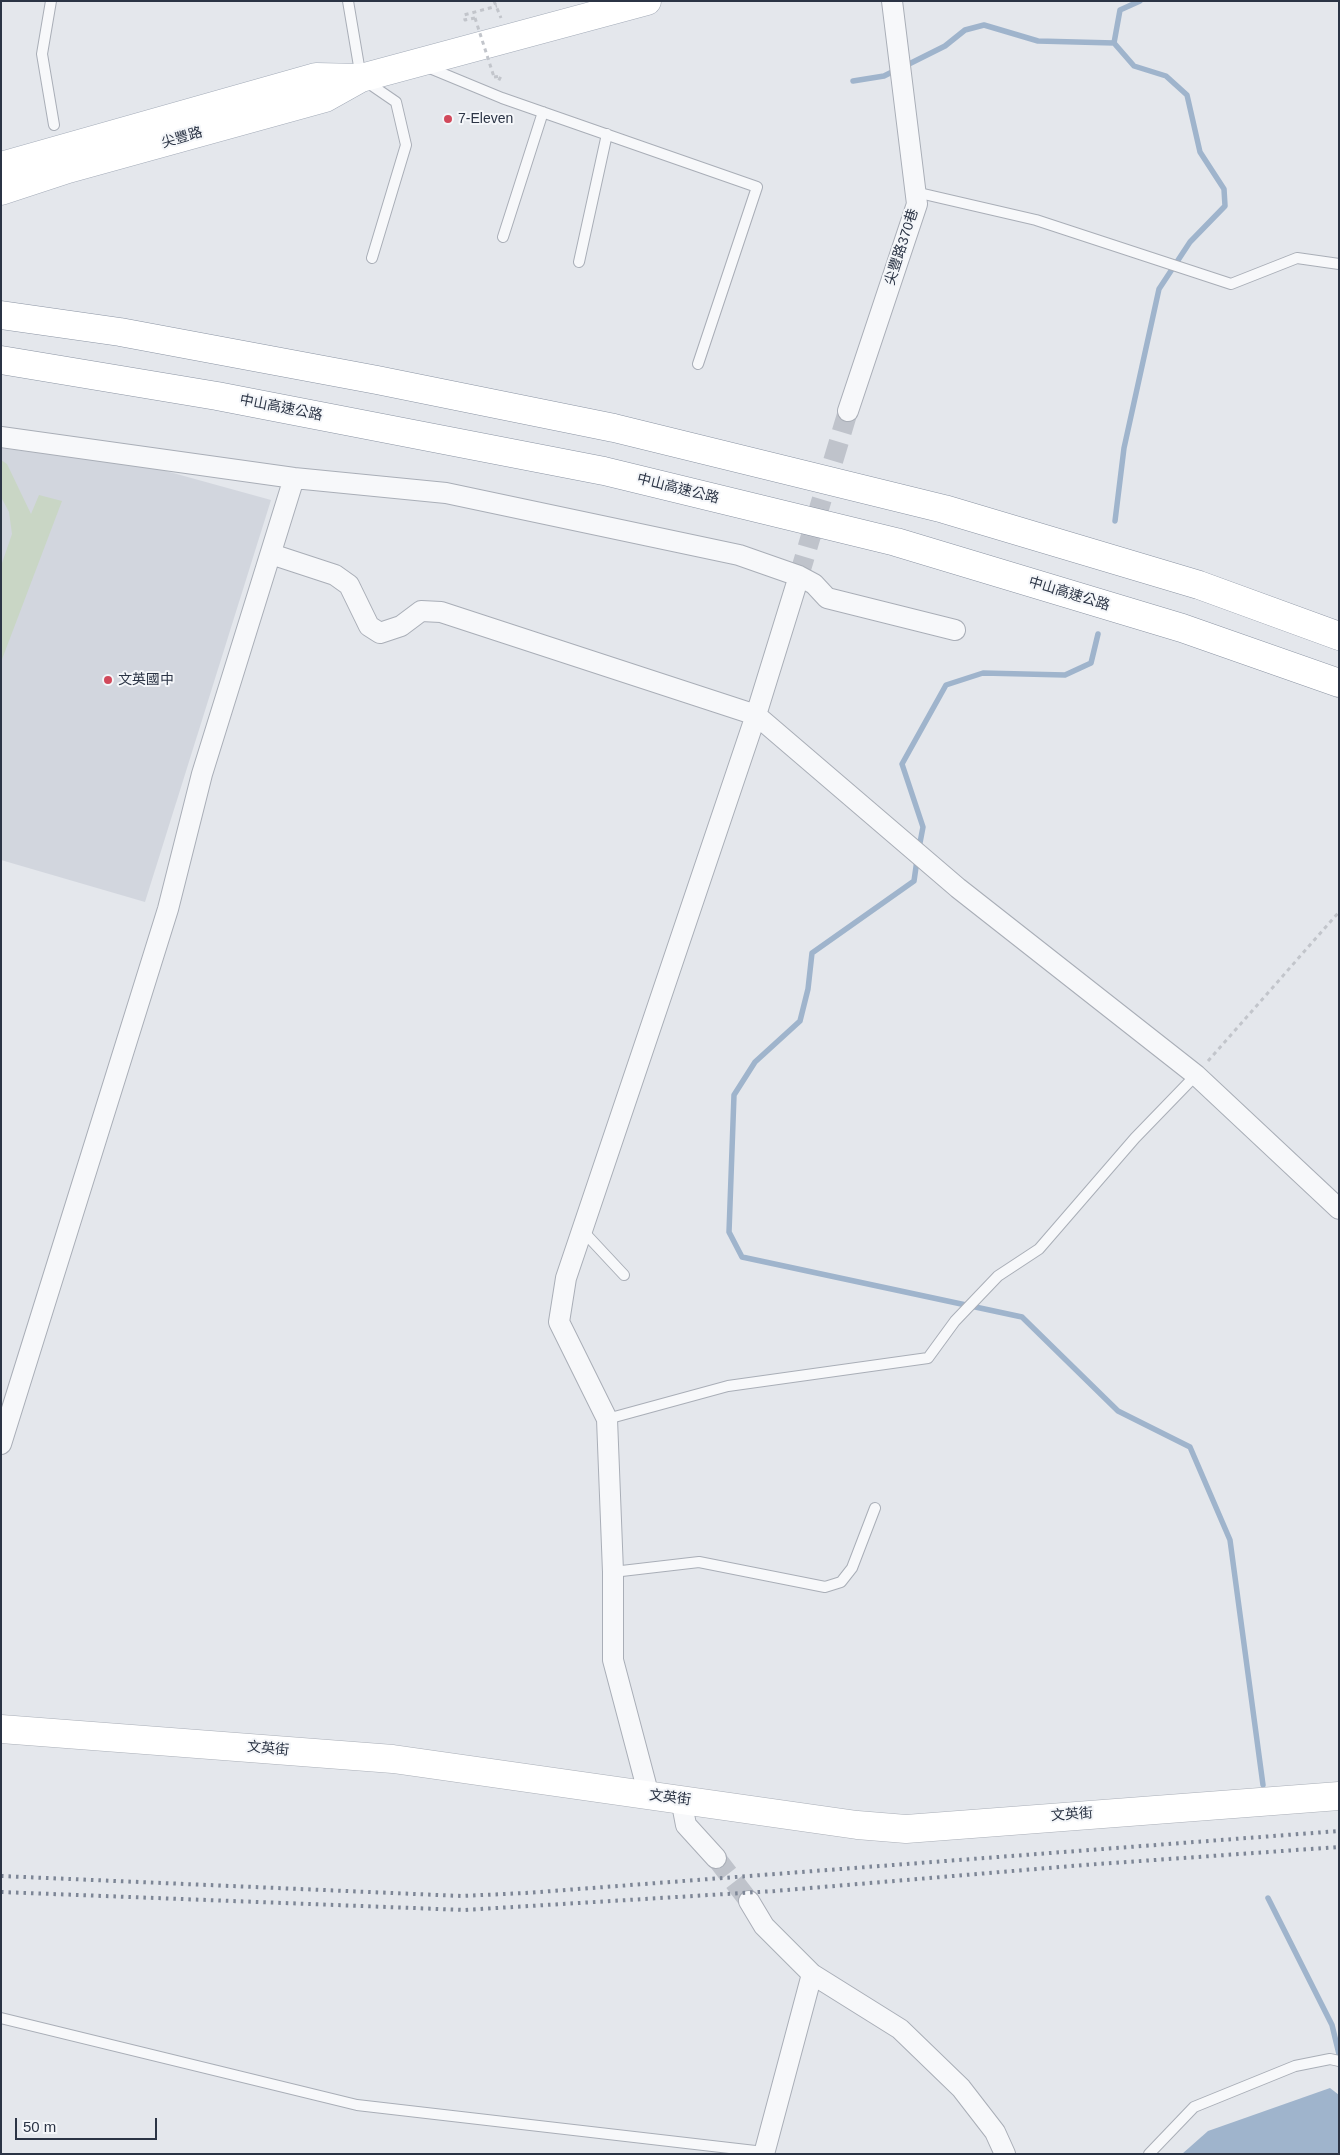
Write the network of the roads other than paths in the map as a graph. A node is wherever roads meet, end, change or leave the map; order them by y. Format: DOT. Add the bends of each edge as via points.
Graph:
graph roads {
  1 [pos="51,1"];
  2 [pos="348,1"];
  3 [pos="648,1"];
  4 [pos="892,1"];
  5 [pos="419,64"];
  6 [pos="361,78"];
  7 [pos="543,112"];
  8 [pos="54,125"];
  9 [pos="607,134"];
  10 [pos="1,166"];
  11 [pos="1,191"];
  12 [pos="915,192"];
  13 [pos="503,237"];
  14 [pos="372,258"];
  15 [pos="579,262"];
  16 [pos="1339,264"];
  17 [pos="1,315"];
  18 [pos="1,360"];
  19 [pos="698,364"];
  20 [pos="848,411"];
  21 [pos="1,437"];
  22 [pos="294,478"];
  23 [pos="271,554"];
  24 [pos="799,576"];
  25 [pos="955,630"];
  26 [pos="1339,636"];
  27 [pos="1339,683"];
  28 [pos="756,715"];
  29 [pos="1196,1075"];
  30 [pos="1339,1209"];
  31 [pos="582,1230"];
  32 [pos="624,1275"];
  33 [pos="608,1419"];
  34 [pos="1,1444"];
  35 [pos="875,1508"];
  36 [pos="613,1572"];
  37 [pos="1,1729"];
  38 [pos="649,1796"];
  39 [pos="1339,1796"];
  40 [pos="681,1799"];
  41 [pos="716,1858"];
  42 [pos="749,1901"];
  43 [pos="812,1974"];
  44 [pos="1,2018"];
  45 [pos="1334,2060"];
  46 [pos="764,2153"];
  47 [pos="1005,2154"];
  48 [pos="1149,2154"];
  1 -- 8 [label="lane" via="42,54"];
  2 -- 6 [label="lane"];
  3 -- 5 [label="main road, 尖豐路"];
  4 -- 12 [label="street, 尖豐路370巷"];
  5 -- 6 [label="main road, 尖豐路"];
  5 -- 7 [label="lane"];
  6 -- 10 [label="main road, 尖豐路" via="316,77"];
  6 -- 11 [label="main road, 尖豐路" via="325,98"];
  6 -- 14 [label="lane" via="396,102 406,145"];
  7 -- 9 [label="lane"];
  7 -- 13 [label="lane"];
  9 -- 15 [label="lane"];
  9 -- 19 [label="lane" via="758,187"];
  12 -- 16 [label="lane" via="1036,220 1231,284 1297,258"];
  12 -- 20 [label="street, 尖豐路370巷" via="917,204"];
  17 -- 26 [label="main road" via="139,336 614,428 944,509 1199,585"];
  18 -- 27 [label="main road, 中山高速公路" via="217,396 604,470 896,542 1182,628"];
  21 -- 22 [label="street"];
  22 -- 23 [label="street"];
  22 -- 24 [label="street" via="446,493 739,556"];
  23 -- 28 [label="street" via="335,575 349,585 369,626 380,633 401,626 421,611 441,612"];
  23 -- 34 [label="street" via="202,774 168,909"];
  24 -- 25 [label="street" via="814,584 827,598"];
  24 -- 28 [label="street"];
  28 -- 29 [label="street" via="910,848"];
  28 -- 31 [label="street"];
  29 -- 30 [label="street"];
  29 -- 33 [label="lane" via="1135,1138 1039,1250 998,1276 963,1313 928,1358 728,1386"];
  31 -- 32 [label="lane"];
  31 -- 33 [label="street" via="566,1278 559,1322"];
  33 -- 36 [label="street"];
  35 -- 36 [label="lane" via="852,1568 841,1582 825,1587 699,1562"];
  36 -- 38 [label="street" via="613,1660"];
  37 -- 38 [label="main road, 文英街" via="393,1759"];
  38 -- 40 [label="main road, 文英街"];
  39 -- 40 [label="main road, 文英街" via="906,1829 857,1825"];
  40 -- 41 [label="street" via="686,1825"];
  42 -- 43 [label="street" via="764,1926"];
  43 -- 46 [label="street"];
  43 -- 47 [label="street" via="900,2029 961,2088 995,2132"];
  44 -- 46 [label="lane" via="356,2105"];
  45 -- 48 [label="lane" via="1295,2066 1194,2107"];
}
